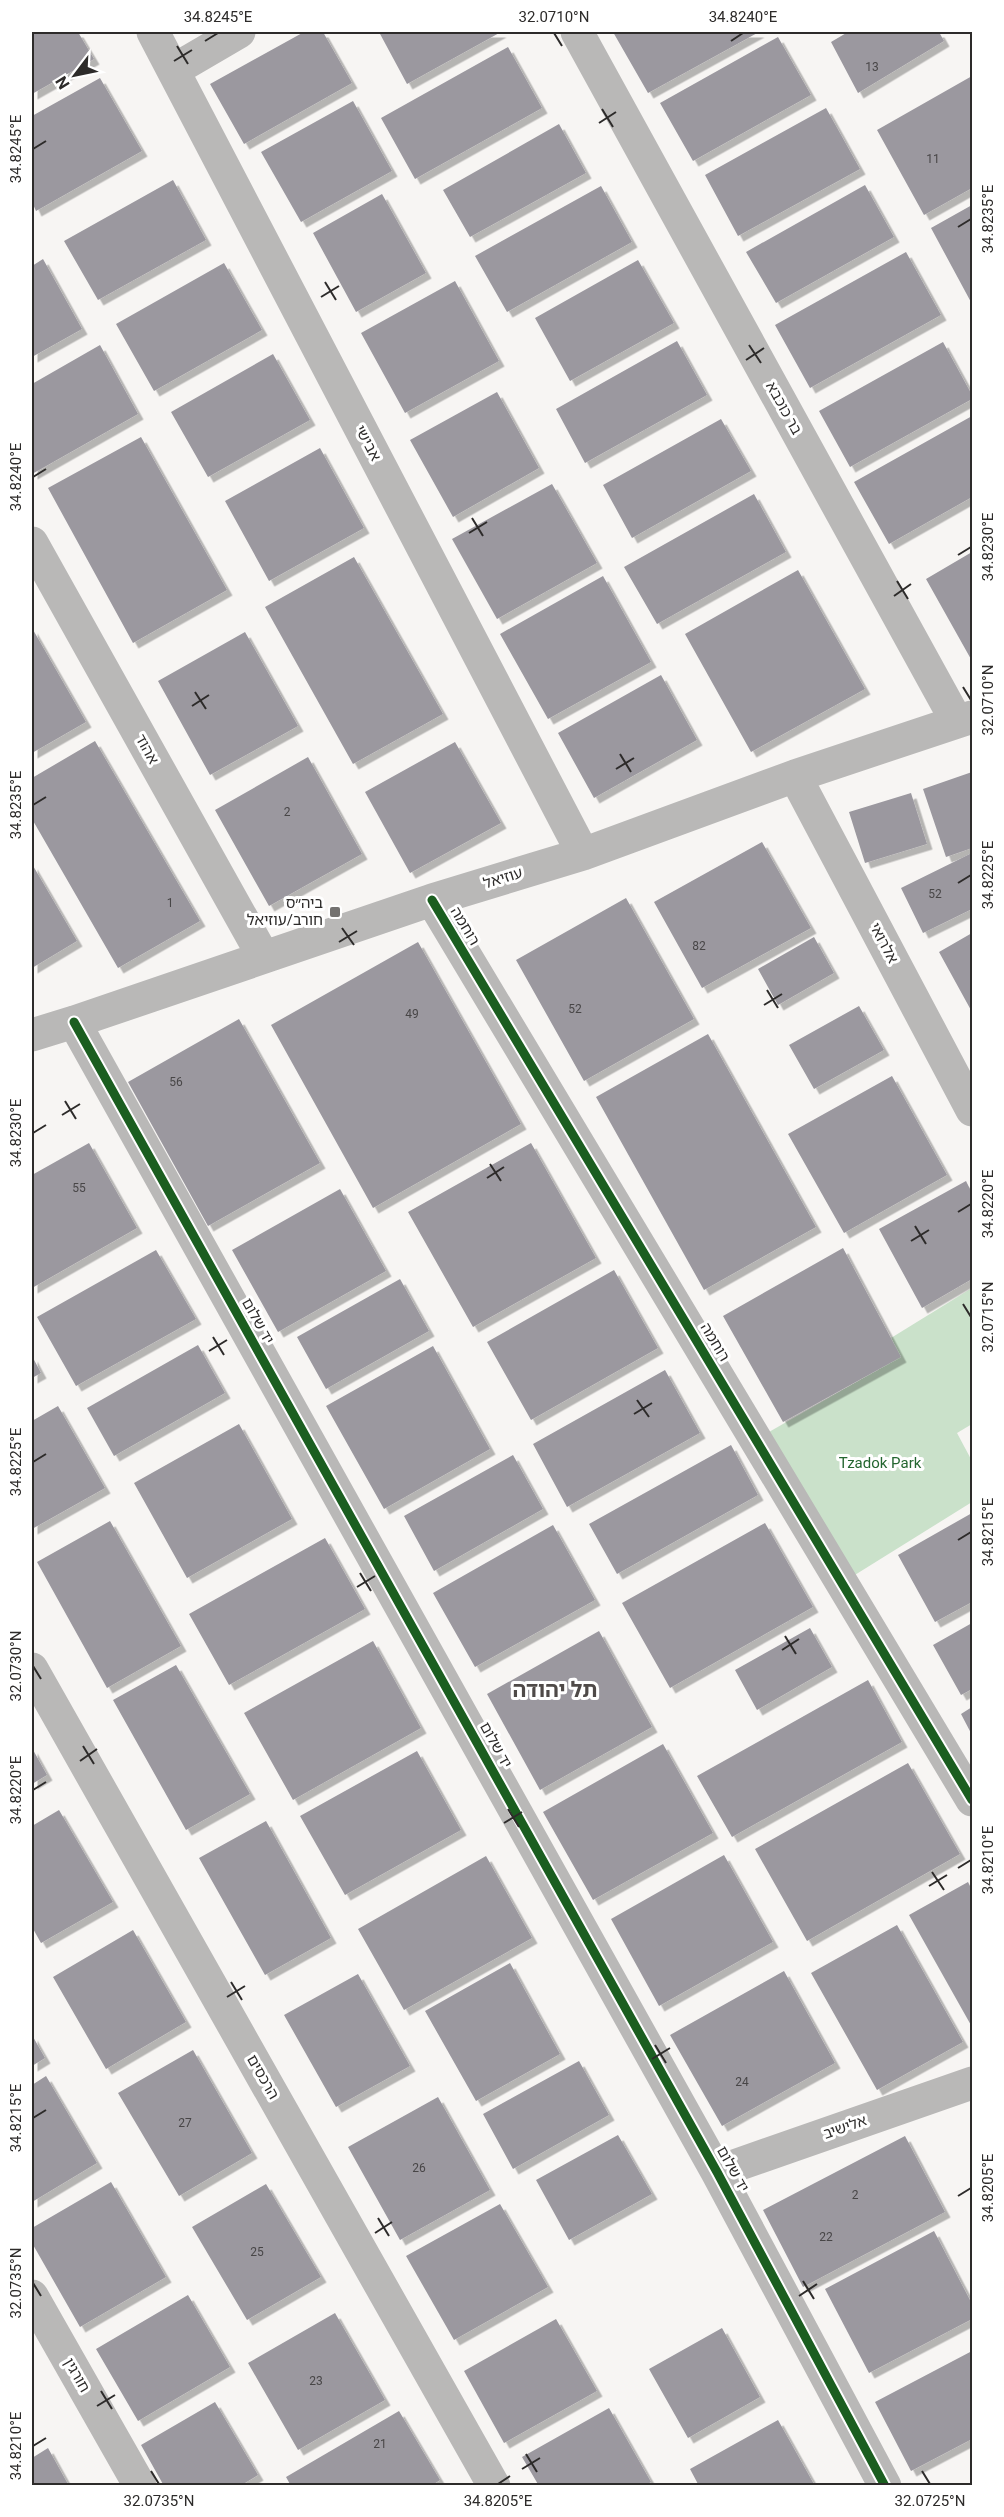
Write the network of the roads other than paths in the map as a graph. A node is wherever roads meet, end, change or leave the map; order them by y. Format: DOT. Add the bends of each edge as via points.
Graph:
graph roads {
  1 [pos="153,32"];
  2 [pos="239,32"];
  3 [pos="577,32"];
  4 [pos="174,70"];
  5 [pos="32,543"];
  6 [pos="965,719"];
  7 [pos="795,776"];
  8 [pos="583,854"];
  9 [pos="432,900"];
  10 [pos="263,956"];
  11 [pos="74,1022"];
  12 [pos="32,1035"];
  13 [pos="972,1110"];
  14 [pos="32,1669"];
  15 [pos="972,1800"];
  16 [pos="972,2083"];
  17 [pos="717,2172"];
  18 [pos="32,2296"];
  19 [pos="140,2486"];
  20 [pos="494,2486"];
  21 [pos="885,2486"];
  1 -- 4 [label="street, אבישי"];
  2 -- 4 [label="street"];
  3 -- 6 [label="street, בר כוכבא"];
  4 -- 8 [label="street, אבישי"];
  5 -- 10 [label="street, אהוד"];
  6 -- 7 [label="street, עוזיאל"];
  7 -- 8 [label="street, עוזיאל"];
  7 -- 13 [label="street, אלרואי"];
  8 -- 9 [label="street, עוזיאל"];
  9 -- 10 [label="street, עוזיאל"];
  9 -- 15 [label="street, רוחמה"];
  10 -- 11 [label="street, עוזיאל"];
  11 -- 12 [label="street, עוזיאל"];
  11 -- 17 [label="street, יד שלום"];
  14 -- 20 [label="street, הרכסים"];
  16 -- 17 [label="street, אלישיב"];
  17 -- 21 [label="street, יד שלום"];
  18 -- 19 [label="street, חורגין"];
}
